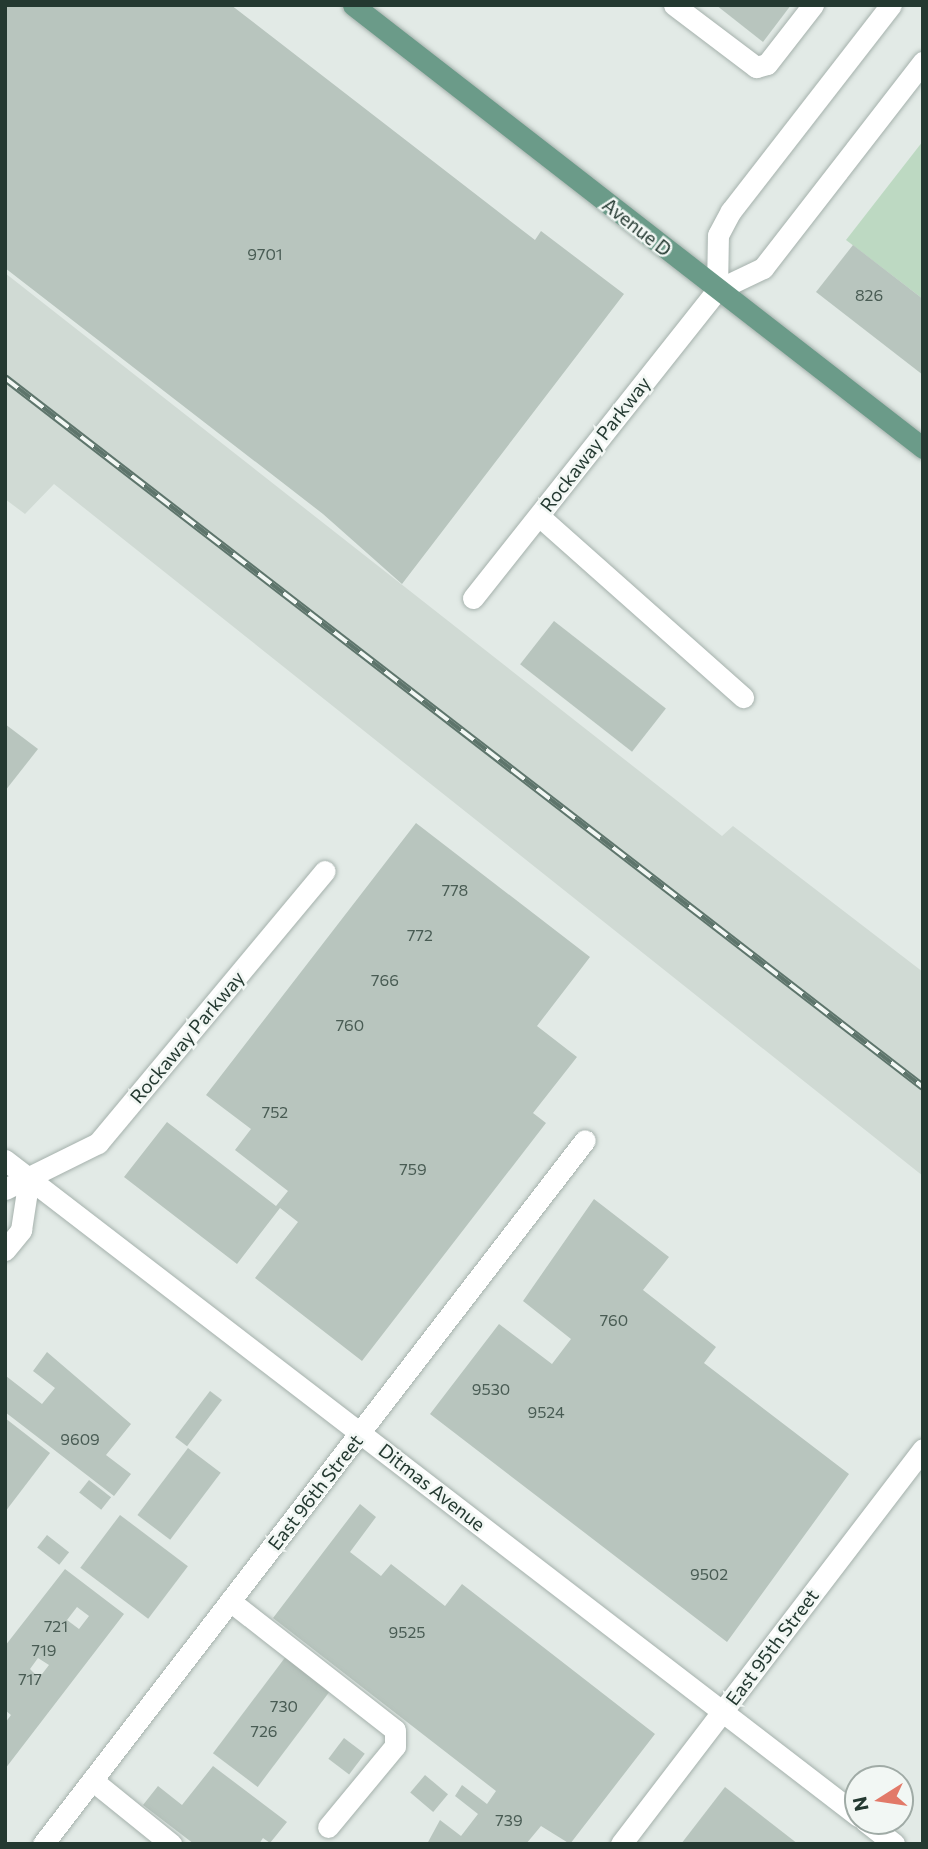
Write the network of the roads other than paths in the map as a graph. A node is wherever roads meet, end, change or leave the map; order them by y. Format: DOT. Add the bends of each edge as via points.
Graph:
graph roads {
  1 [pos="353,5"];
  2 [pos="674,5"];
  3 [pos="813,5"];
  4 [pos="891,5"];
  5 [pos="923,62"];
  6 [pos="717,290"];
  7 [pos="923,448"];
  8 [pos="539,516"];
  9 [pos="473,598"];
  10 [pos="743,697"];
  11 [pos="326,871"];
  12 [pos="585,1140"];
  13 [pos="5,1160"];
  14 [pos="29,1178"];
  15 [pos="5,1189"];
  16 [pos="5,1250"];
  17 [pos="361,1433"];
  18 [pos="923,1449"];
  19 [pos="230,1601"];
  20 [pos="723,1711"];
  21 [pos="92,1780"];
  22 [pos="844,1805"];
  23 [pos="328,1827"];
  24 [pos="43,1844"];
  25 [pos="171,1844"];
  26 [pos="621,1844"];
  1 -- 6 [label="main road, Avenue D"];
  2 -- 3 [label="street" via="756,67 767,64"];
  4 -- 6 [label="street" via="731,211 718,235"];
  5 -- 6 [label="street, Rockaway Parkway" via="763,268"];
  6 -- 7 [label="main road, Avenue D"];
  6 -- 8 [label="street, Rockaway Parkway"];
  8 -- 9 [label="street, Rockaway Parkway"];
  8 -- 10 [label="street"];
  11 -- 14 [label="street, Rockaway Parkway" via="98,1143"];
  12 -- 17 [label="street, East 96th Street"];
  13 -- 14 [label="street, Ditmas Avenue"];
  14 -- 15 [label="street, Rockaway Parkway"];
  14 -- 16 [label="street" via="21,1230"];
  14 -- 17 [label="street, Ditmas Avenue"];
  17 -- 19 [label="street, East 96th Street"];
  17 -- 20 [label="street, Ditmas Avenue"];
  18 -- 20 [label="street, East 95th Street"];
  19 -- 21 [label="street, East 96th Street"];
  19 -- 23 [label="street" via="395,1730 395,1746"];
  20 -- 22 [label="street, Ditmas Avenue"];
  20 -- 26 [label="street, East 95th Street"];
  21 -- 24 [label="street, East 96th Street"];
  21 -- 25 [label="street"];
}
